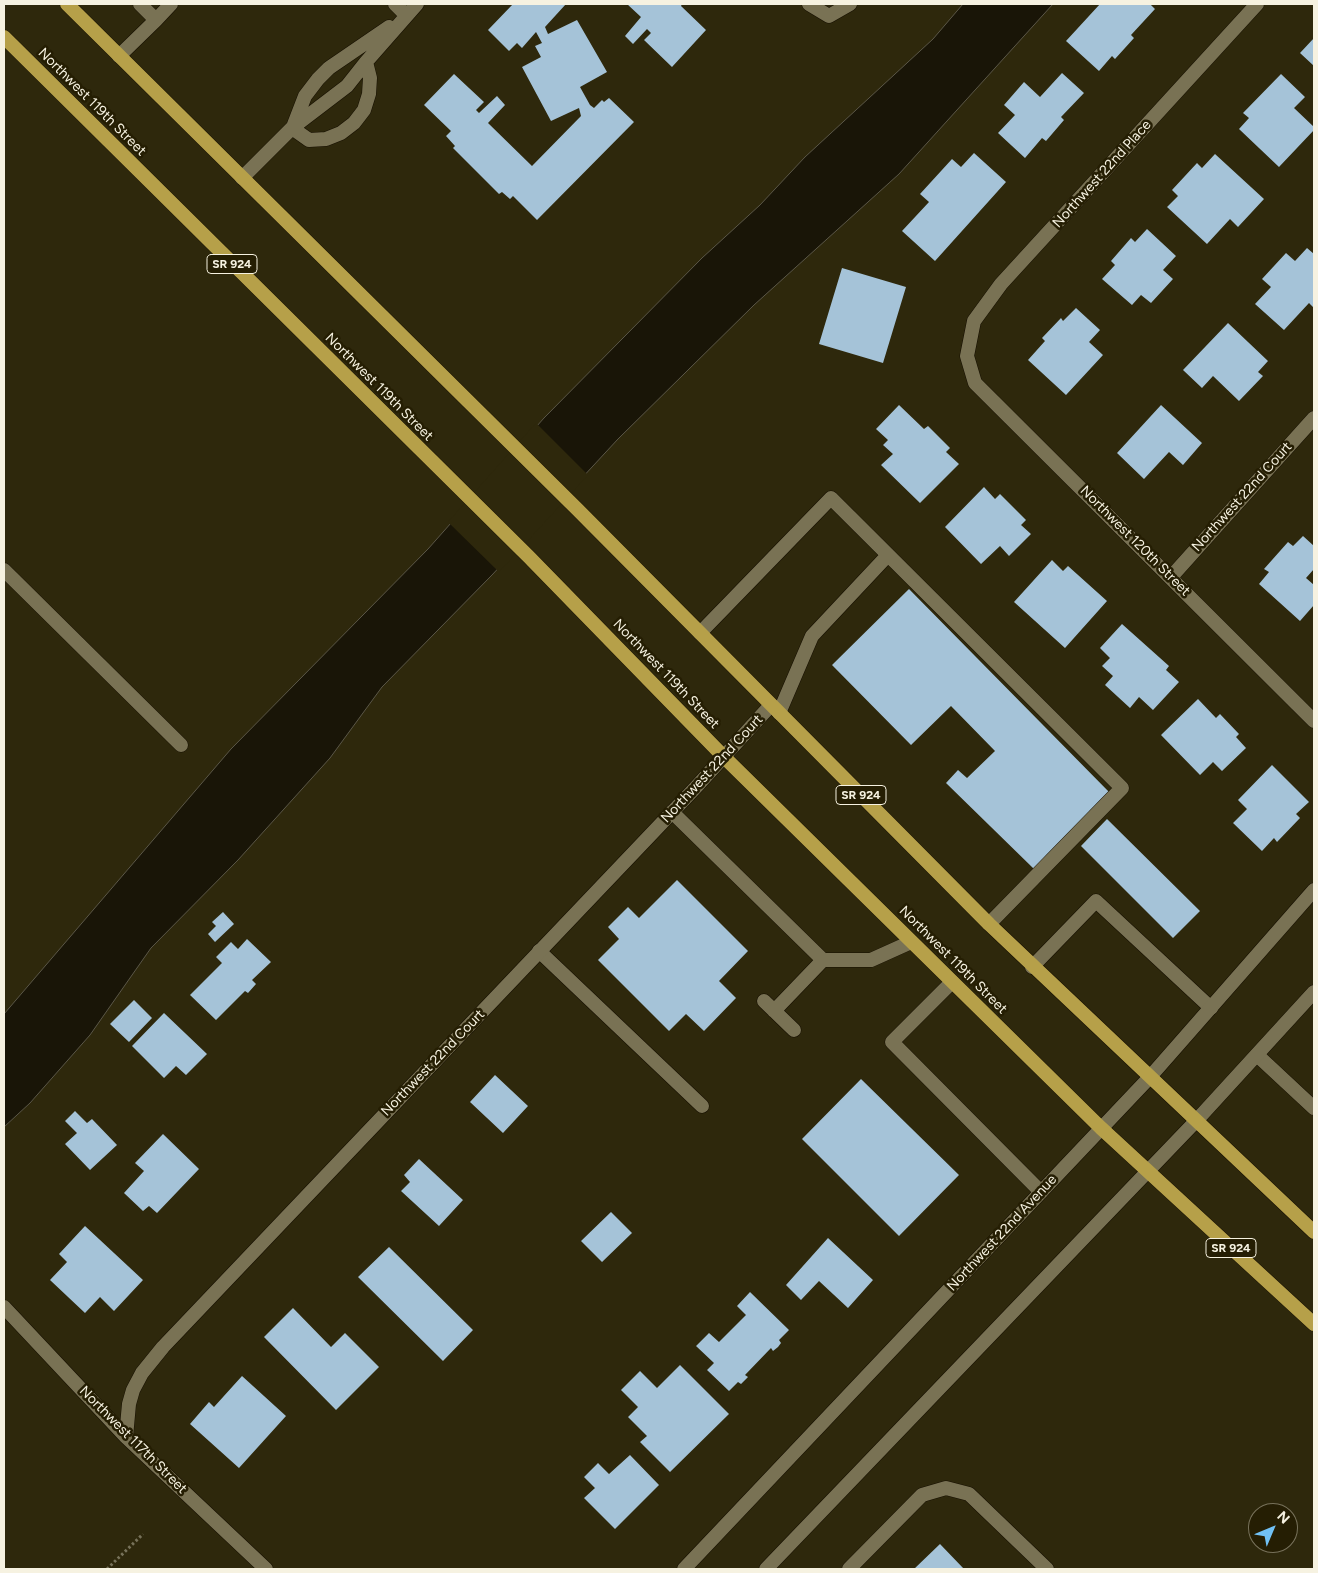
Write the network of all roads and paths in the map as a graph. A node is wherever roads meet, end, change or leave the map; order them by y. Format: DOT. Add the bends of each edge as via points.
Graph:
graph roads {
  1 [pos="67,4"];
  2 [pos="140,4"];
  3 [pos="172,4"];
  4 [pos="395,4"];
  5 [pos="417,4"];
  6 [pos="809,4"];
  7 [pos="850,4"];
  8 [pos="1257,4"];
  9 [pos="406,15"];
  10 [pos="156,20"];
  11 [pos="4,37"];
  12 [pos="120,56"];
  13 [pos="366,62"];
  14 [pos="292,128"];
  15 [pos="242,178"];
  16 [pos="967,356"];
  17 [pos="1314,418"];
  18 [pos="888,555"];
  19 [pos="4,570"];
  20 [pos="1170,577"];
  21 [pos="700,633"];
  22 [pos="775,709"];
  23 [pos="1314,721"];
  24 [pos="182,745"];
  25 [pos="724,757"];
  26 [pos="672,812"];
  27 [pos="1314,890"];
  28 [pos="989,924"];
  29 [pos="911,942"];
  30 [pos="540,951"];
  31 [pos="823,960"];
  32 [pos="1032,966"];
  33 [pos="952,982"];
  34 [pos="1314,992"];
  35 [pos="764,1001"];
  36 [pos="1211,1008"];
  37 [pos="774,1011"];
  38 [pos="794,1030"];
  39 [pos="1257,1055"];
  40 [pos="1149,1078"];
  41 [pos="702,1106"];
  42 [pos="1314,1108"];
  43 [pos="1196,1121"];
  44 [pos="1101,1128"];
  45 [pos="1148,1172"];
  46 [pos="1041,1192"];
  47 [pos="1314,1232"];
  48 [pos="4,1307"];
  49 [pos="1314,1324"];
  50 [pos="126,1437"];
  51 [pos="143,1534"];
  52 [pos="107,1569"];
  53 [pos="266,1569"];
  54 [pos="684,1569"];
  55 [pos="766,1569"];
  56 [pos="849,1569"];
  57 [pos="1047,1569"];
  1 -- 12 [label="highway, SR 924"];
  2 -- 10 [label="street"];
  3 -- 10 [label="street"];
  4 -- 9 [label="street"];
  5 -- 9 [label="street"];
  6 -- 7 [label="street" via="829,16"];
  8 -- 16 [label="street, Northwest 22nd Place" via="1001,284 974,321"];
  9 -- 13 [label="street"];
  9 -- 14 [label="street" via="329,68 305,96"];
  10 -- 12 [label="street"];
  11 -- 25 [label="highway, Northwest 119th Street / SR 924" via="529,557"];
  12 -- 15 [label="highway, SR 924"];
  13 -- 14 [label="street" via="347,86"];
  13 -- 14 [label="street" via="369,94 364,110 354,123 326,139 309,140"];
  14 -- 15 [label="street"];
  15 -- 21 [label="highway, SR 924"];
  16 -- 20 [label="street, Northwest 120th Street" via="975,383"];
  17 -- 20 [label="street, Northwest 22nd Court"];
  18 -- 21 [label="street" via="831,498"];
  18 -- 22 [label="street, Northwest 22nd Court" via="812,636"];
  18 -- 28 [label="street" via="1122,788"];
  19 -- 24 [label="street"];
  20 -- 23 [label="street, Northwest 120th Street"];
  21 -- 22 [label="highway, SR 924"];
  22 -- 25 [label="street, Northwest 22nd Court"];
  22 -- 28 [label="highway, SR 924"];
  25 -- 26 [label="street, Northwest 22nd Court"];
  25 -- 29 [label="highway, Northwest 119th Street / SR 924"];
  26 -- 30 [label="street, Northwest 22nd Court"];
  26 -- 31 [label="street"];
  27 -- 36 [label="street, Northwest 22nd Avenue"];
  28 -- 32 [label="highway, SR 924"];
  29 -- 31 [label="street" via="871,960"];
  29 -- 33 [label="highway, Northwest 119th Street / SR 924"];
  30 -- 41 [label="street"];
  30 -- 50 [label="street, Northwest 22nd Court" via="163,1347 133,1390"];
  31 -- 37 [label="street"];
  32 -- 36 [label="street" via="1096,901"];
  32 -- 40 [label="highway, SR 924"];
  33 -- 44 [label="highway, Northwest 119th Street / SR 924"];
  33 -- 46 [label="street" via="892,1042"];
  34 -- 39 [label="street"];
  35 -- 37 [label="street"];
  36 -- 40 [label="street, Northwest 22nd Avenue"];
  37 -- 38 [label="street"];
  39 -- 42 [label="street"];
  39 -- 43 [label="street"];
  40 -- 43 [label="highway, SR 924"];
  40 -- 44 [label="street, Northwest 22nd Avenue"];
  43 -- 45 [label="street"];
  43 -- 47 [label="highway, SR 924"];
  44 -- 45 [label="highway, Northwest 119th Street / SR 924"];
  44 -- 46 [label="street, Northwest 22nd Avenue"];
  45 -- 49 [label="highway, Northwest 119th Street / SR 924"];
  45 -- 55 [label="street"];
  46 -- 54 [label="street, Northwest 22nd Avenue"];
  48 -- 50 [label="street, Northwest 117th Street"];
  50 -- 53 [label="street, Northwest 117th Street"];
  51 -- 52 [label="path"];
  56 -- 57 [label="street" via="922,1495 946,1488 969,1494"];
}
